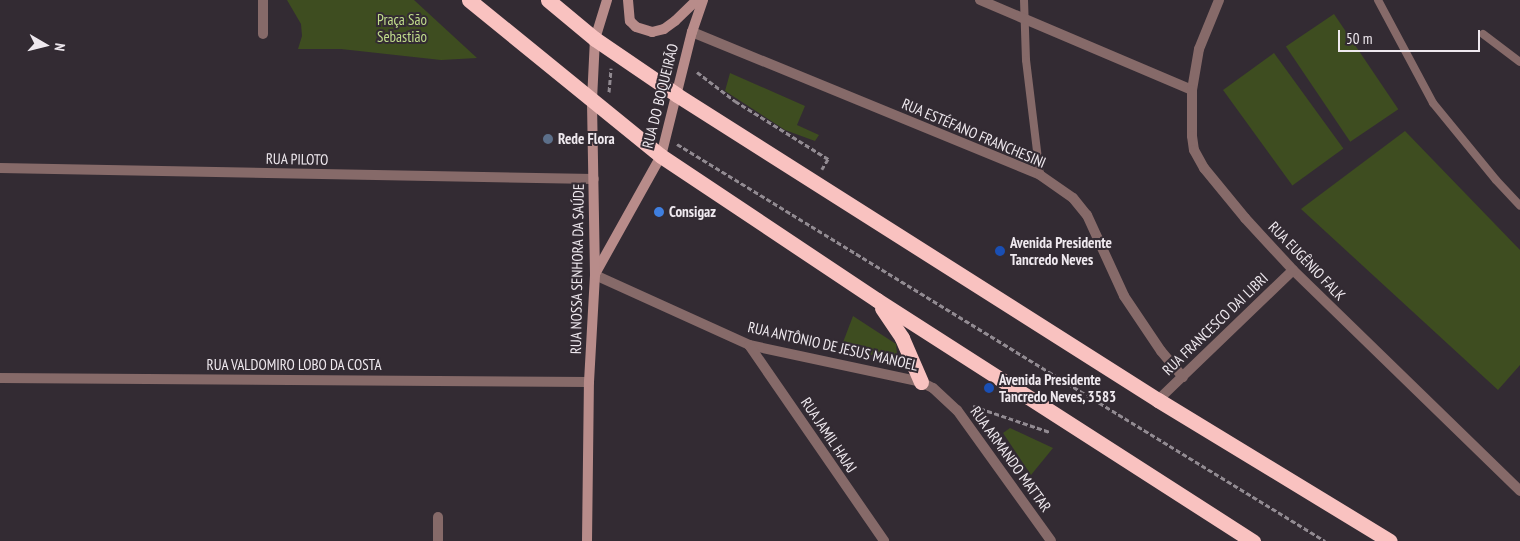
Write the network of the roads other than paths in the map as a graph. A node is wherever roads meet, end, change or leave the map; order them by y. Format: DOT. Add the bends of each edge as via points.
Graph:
graph roads {
  1 [pos="263,0"];
  2 [pos="469,0"];
  3 [pos="548,0"];
  4 [pos="607,0"];
  5 [pos="628,0"];
  6 [pos="697,0"];
  7 [pos="703,0"];
  8 [pos="980,0"];
  9 [pos="1024,0"];
  10 [pos="1218,0"];
  11 [pos="1378,0"];
  12 [pos="1024,18"];
  13 [pos="692,32"];
  14 [pos="263,34"];
  15 [pos="1483,34"];
  16 [pos="595,39"];
  17 [pos="1520,62"];
  18 [pos="1192,90"];
  19 [pos="678,95"];
  20 [pos="592,100"];
  21 [pos="661,156"];
  22 [pos="0,168"];
  23 [pos="1040,175"];
  24 [pos="594,179"];
  25 [pos="1520,206"];
  26 [pos="1293,270"];
  27 [pos="595,275"];
  28 [pos="877,300"];
  29 [pos="749,345"];
  30 [pos="1183,377"];
  31 [pos="0,378"];
  32 [pos="589,382"];
  33 [pos="921,382"];
  34 [pos="944,396"];
  35 [pos="1158,400"];
  36 [pos="1520,491"];
  37 [pos="438,517"];
  38 [pos="1238,535"];
  39 [pos="438,541"];
  40 [pos="587,541"];
  41 [pos="884,541"];
  42 [pos="1051,541"];
  43 [pos="1252,541"];
  44 [pos="1390,541"];
  1 -- 14 [label="street"];
  2 -- 20 [label="highway"];
  3 -- 16 [label="highway"];
  4 -- 16 [label="main road, RUA NOSSA SENHORA DA SAÚDE"];
  5 -- 6 [label="main road" via="630,21 636,27 652,32 664,30 676,22"];
  7 -- 13 [label="main road, RUA DO BOQUEIRÃO"];
  8 -- 12 [label="street"];
  9 -- 12 [label="lane"];
  10 -- 18 [label="street, RUA EUGÊNIO FALK" via="1200,49"];
  11 -- 25 [label="lane" via="1433,103"];
  12 -- 18 [label="street"];
  12 -- 23 [label="lane"];
  13 -- 19 [label="main road, RUA DO BOQUEIRÃO"];
  13 -- 23 [label="street, RUA ESTÉFANO FRANCHESINI"];
  15 -- 17 [label="lane"];
  16 -- 19 [label="highway"];
  16 -- 20 [label="main road, RUA NOSSA SENHORA DA SAÚDE"];
  18 -- 26 [label="street, RUA EUGÊNIO FALK" via="1194,150 1204,168"];
  19 -- 21 [label="main road, RUA DO BOQUEIRÃO"];
  19 -- 35 [label="highway"];
  20 -- 21 [label="highway"];
  20 -- 24 [label="main road, RUA NOSSA SENHORA DA SAÚDE"];
  21 -- 27 [label="main road, RUA DO BOQUEIRÃO"];
  21 -- 28 [label="highway"];
  22 -- 24 [label="street, RUA PILOTO"];
  23 -- 30 [label="street, RUA ESTÉFANO FRANCHESINI" via="1072,198 1087,214 1124,296"];
  24 -- 27 [label="main road, RUA NOSSA SENHORA DA SAÚDE"];
  26 -- 30 [label="street, RUA FRANCESCO DAI LIBRI"];
  26 -- 36 [label="street, RUA EUGÊNIO FALK"];
  27 -- 29 [label="street, RUA ANTÔNIO DE JESUS MANOEL"];
  27 -- 32 [label="main road, RUA NOSSA SENHORA DA SAÚDE"];
  28 -- 33 [label="highway" via="902,338"];
  28 -- 38 [label="highway"];
  29 -- 33 [label="street, RUA ANTÔNIO DE JESUS MANOEL"];
  29 -- 41 [label="street, RUA JAMIL HAJAJ"];
  30 -- 35 [label="street, RUA FRANCESCO DAI LIBRI"];
  31 -- 32 [label="street, RUA VALDOMIRO LOBO DA COSTA"];
  32 -- 40 [label="main road, RUA NOSSA SENHORA DA SAÚDE"];
  33 -- 34 [label="street, RUA ANTÔNIO DE JESUS MANOEL"];
  34 -- 42 [label="street, RUA ARMANDO MATTAR"];
  35 -- 44 [label="highway"];
  37 -- 39 [label="street"];
  38 -- 43 [label="highway"];
}
